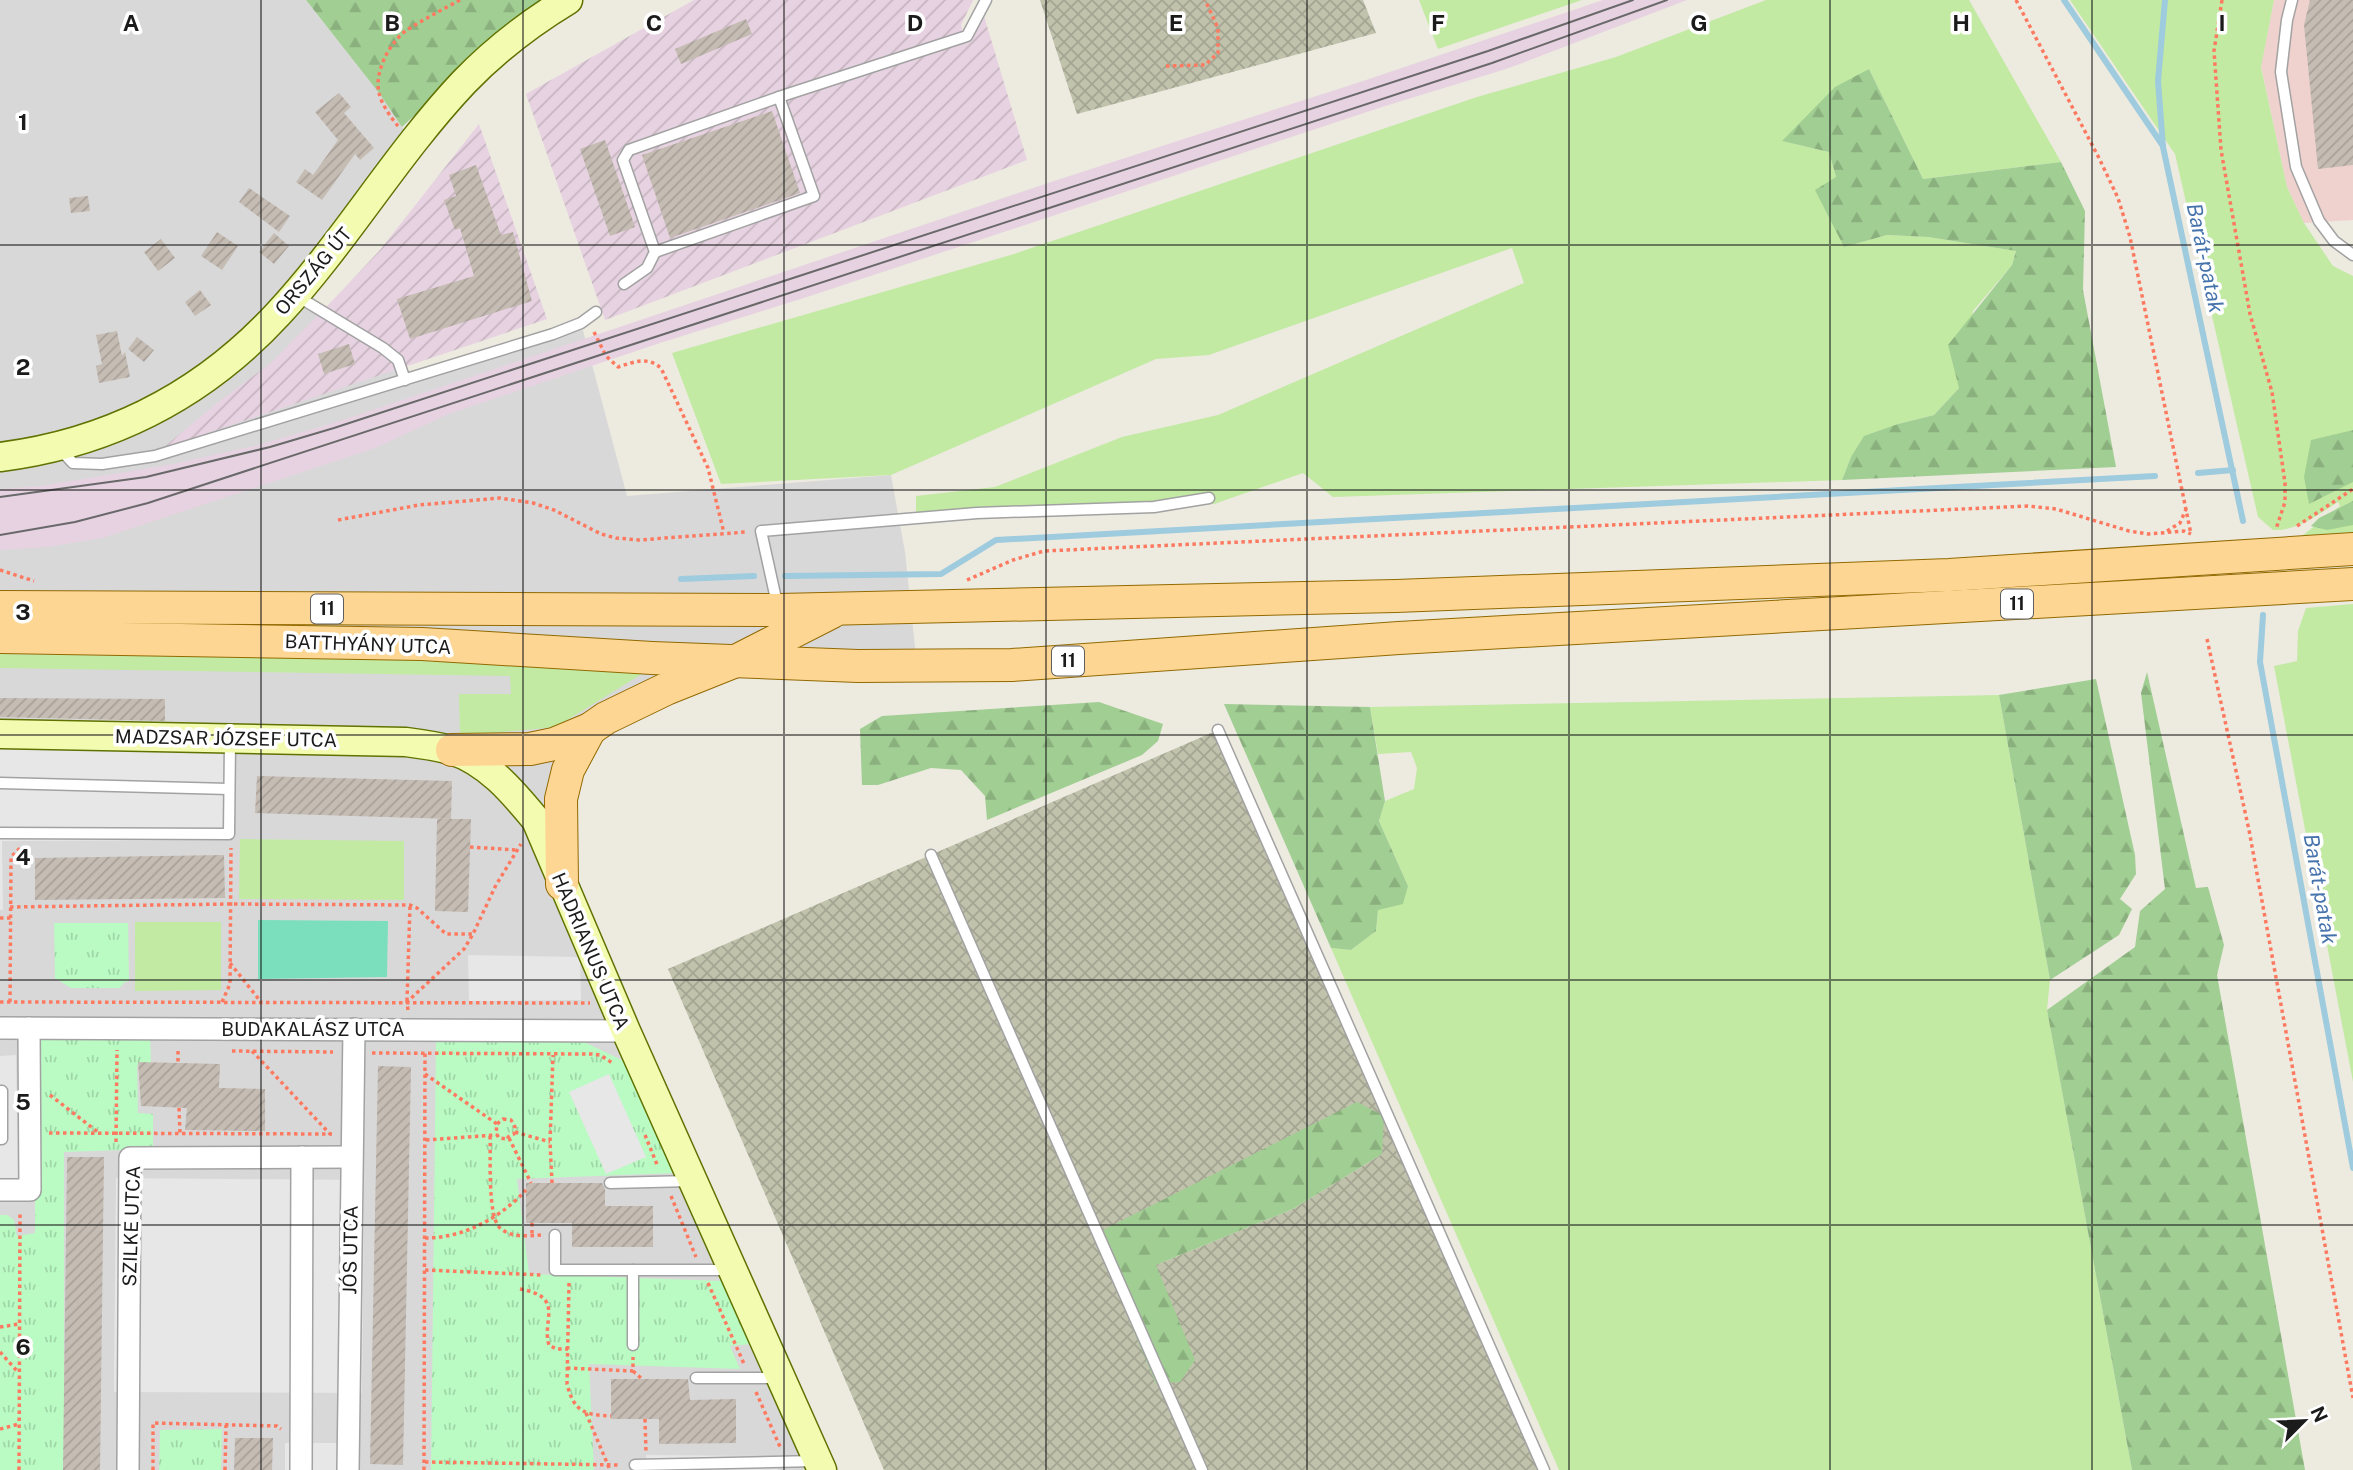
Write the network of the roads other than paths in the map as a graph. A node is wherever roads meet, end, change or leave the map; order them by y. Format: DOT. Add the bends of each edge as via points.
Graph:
graph roads {
  1 [pos="568,0"];
  2 [pos="986,0"];
  3 [pos="2292,0"];
  4 [pos="779,97"];
  5 [pos="655,252"];
  6 [pos="2353,255"];
  7 [pos="624,284"];
  8 [pos="295,295"];
  9 [pos="596,312"];
  10 [pos="405,380"];
  11 [pos="58,447"];
  12 [pos="0,457"];
  13 [pos="1209,498"];
  14 [pos="2353,549"];
  15 [pos="2353,584"];
  16 [pos="0,607"];
  17 [pos="838,609"];
  18 [pos="779,610"];
  19 [pos="0,637"];
  20 [pos="736,661"];
  21 [pos="590,729"];
  22 [pos="1218,730"];
  23 [pos="0,734"];
  24 [pos="230,738"];
  25 [pos="452,750"];
  26 [pos="0,783"];
  27 [pos="229,789"];
  28 [pos="0,832"];
  29 [pos="930,855"];
  30 [pos="562,884"];
  31 [pos="0,1028"];
  32 [pos="29,1028"];
  33 [pos="354,1030"];
  34 [pos="616,1032"];
  35 [pos="0,1091"];
  36 [pos="0,1139"];
  37 [pos="302,1157"];
  38 [pos="351,1157"];
  39 [pos="693,1181"];
  40 [pos="610,1183"];
  41 [pos="0,1190"];
  42 [pos="555,1235"];
  43 [pos="633,1270"];
  44 [pos="733,1270"];
  45 [pos="633,1345"];
  46 [pos="695,1378"];
  47 [pos="780,1378"];
  48 [pos="641,1465"];
  49 [pos="819,1465"];
  50 [pos="128,1470"];
  51 [pos="301,1470"];
  52 [pos="348,1470"];
  53 [pos="1202,1470"];
  54 [pos="1544,1470"];
  1 -- 8 [label="street, ORSZÁG ÚT" via="489,58 451,97"];
  2 -- 4 [label="lane" via="967,36"];
  3 -- 6 [label="lane" via="2281,72 2296,167 2319,221 2334,242"];
  4 -- 5 [label="lane" via="629,150 623,160"];
  4 -- 5 [label="lane" via="814,196"];
  5 -- 7 [label="lane" via="647,268"];
  8 -- 10 [label="lane" via="383,348 398,360"];
  8 -- 11 [label="street, ORSZÁG ÚT" via="248,343 186,392 119,428"];
  9 -- 10 [label="lane" via="553,334"];
  10 -- 11 [label="lane" via="155,456 73,463"];
  11 -- 12 [label="street, ORSZÁG ÚT"];
  13 -- 18 [label="lane" via="1154,507 977,513 761,531"];
  14 -- 17 [label="main road, 11" via="1949,575 1396,596"];
  15 -- 20 [label="main road, 11" via="1012,665"];
  16 -- 18 [label="main road, BATTHYÁNY UTCA / 11"];
  17 -- 18 [label="main road, 11"];
  17 -- 20 [label="main road"];
  19 -- 20 [label="main road, BATTHYÁNY UTCA / 11" via="422,644"];
  20 -- 21 [label="main road" via="666,689"];
  21 -- 25 [label="main road" via="530,750"];
  21 -- 30 [label="main road" via="568,770 561,799"];
  22 -- 54 [label="lane"];
  23 -- 24 [label="street, MADZSAR JÓZSEF UTCA"];
  24 -- 25 [label="street, MADZSAR JÓZSEF UTCA" via="406,742"];
  24 -- 27 [label="lane"];
  25 -- 30 [label="street, HADRIANUS UTCA" via="496,776 514,793 536,820"];
  26 -- 27 [label="lane"];
  27 -- 28 [label="lane" via="229,834"];
  29 -- 53 [label="lane"];
  30 -- 34 [label="street, HADRIANUS UTCA"];
  31 -- 32 [label="street, BUDAKALÁSZ UTCA"];
  32 -- 33 [label="street, BUDAKALÁSZ UTCA"];
  32 -- 41 [label="street" via="30,1190"];
  33 -- 34 [label="street, BUDAKALÁSZ UTCA"];
  33 -- 38 [label="street, JÓS UTCA" via="341,1134"];
  34 -- 39 [label="street, HADRIANUS UTCA"];
  35 -- 36 [label="lane"];
  37 -- 38 [label="street, SZILKE UTCA"];
  37 -- 50 [label="street, SZILKE UTCA" via="130,1158"];
  37 -- 51 [label="street"];
  38 -- 52 [label="street, JÓS UTCA"];
  39 -- 40 [label="lane"];
  39 -- 44 [label="street, HADRIANUS UTCA"];
  42 -- 43 [label="lane" via="555,1270"];
  43 -- 44 [label="lane"];
  43 -- 45 [label="lane"];
  44 -- 47 [label="street, HADRIANUS UTCA"];
  46 -- 47 [label="lane"];
  47 -- 49 [label="street, HADRIANUS UTCA"];
  48 -- 49 [label="lane, HADRIANUS UTCA"];
}
